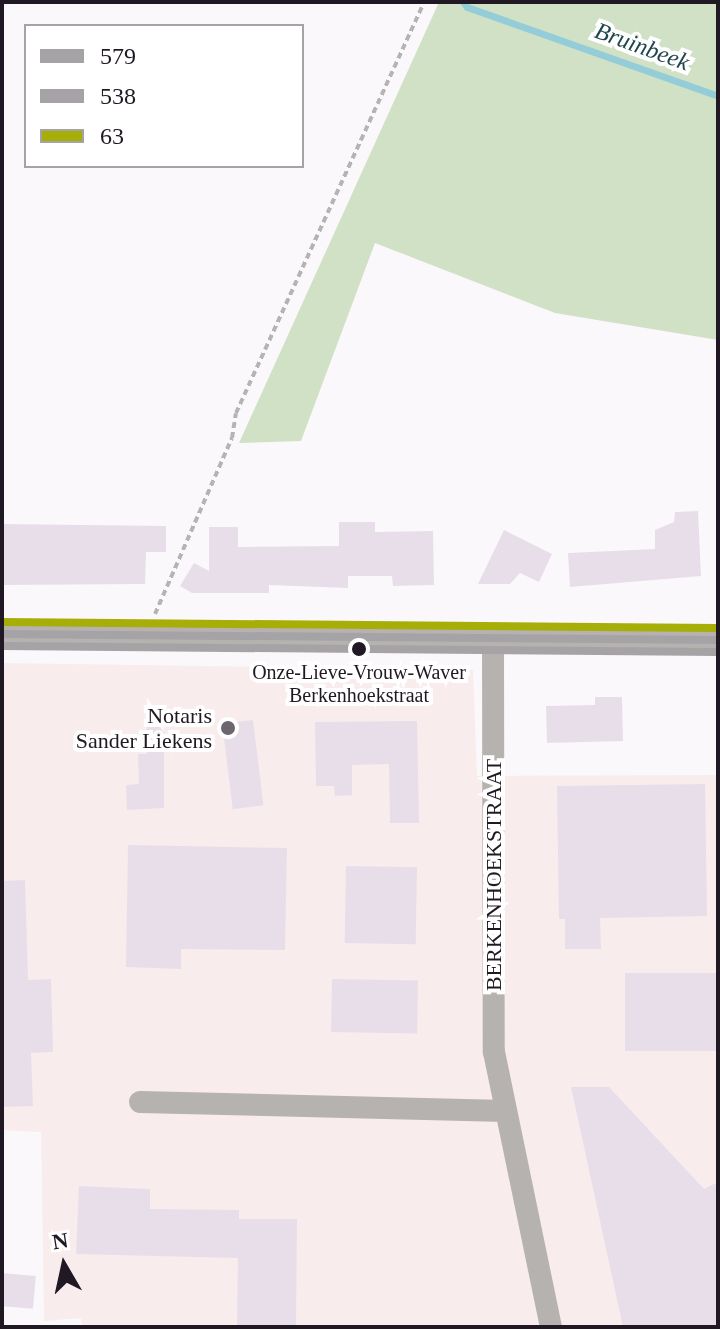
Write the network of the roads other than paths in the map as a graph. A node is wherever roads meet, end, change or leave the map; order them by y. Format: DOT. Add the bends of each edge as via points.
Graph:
graph roads {
  1 [pos="2,634"];
  2 [pos="493,638"];
  3 [pos="718,640"];
  4 [pos="140,1102"];
  5 [pos="505,1111"];
  6 [pos="551,1327"];
  1 -- 2 [label="street"];
  2 -- 3 [label="street"];
  2 -- 5 [label="street, BERKENHOEKSTRAAT" via="494,1052"];
  4 -- 5 [label="street"];
  5 -- 6 [label="street, BERKENHOEKSTRAAT"];
}
